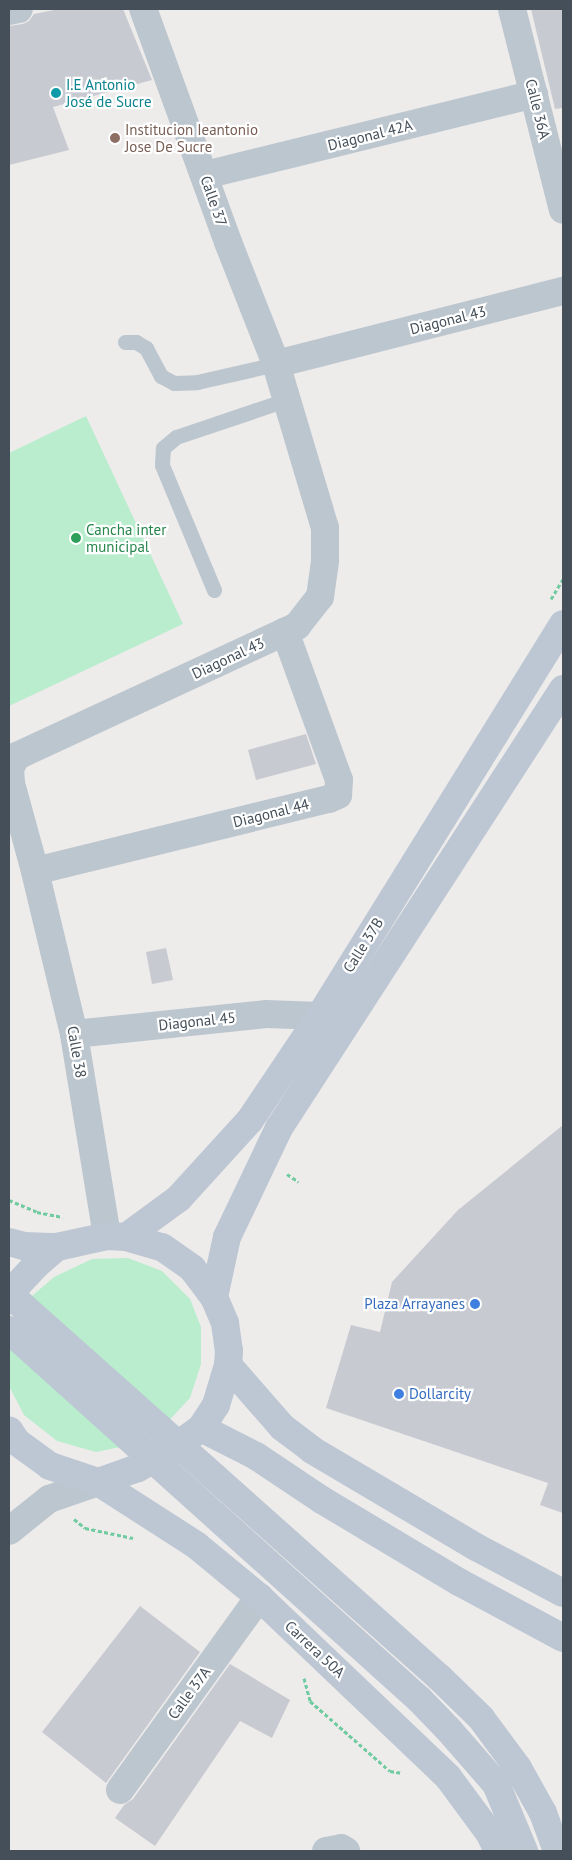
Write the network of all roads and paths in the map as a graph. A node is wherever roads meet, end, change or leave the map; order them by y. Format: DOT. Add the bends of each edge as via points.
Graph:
graph roads {
  1 [pos="19,9"];
  2 [pos="143,9"];
  3 [pos="512,9"];
  4 [pos="9,11"];
  5 [pos="534,94"];
  6 [pos="558,170"];
  7 [pos="205,175"];
  8 [pos="563,210"];
  9 [pos="563,291"];
  10 [pos="125,342"];
  11 [pos="276,364"];
  12 [pos="286,400"];
  13 [pos="214,590"];
  14 [pos="563,624"];
  15 [pos="285,632"];
  16 [pos="563,688"];
  17 [pos="36,871"];
  18 [pos="320,1016"];
  19 [pos="74,1034"];
  20 [pos="9,1200"];
  21 [pos="112,1229"];
  22 [pos="9,1242"];
  23 [pos="57,1247"];
  24 [pos="9,1294"];
  25 [pos="214,1297"];
  26 [pos="9,1330"];
  27 [pos="228,1365"];
  28 [pos="201,1428"];
  29 [pos="9,1430"];
  30 [pos="98,1482"];
  31 [pos="9,1531"];
  32 [pos="563,1594"];
  33 [pos="259,1597"];
  34 [pos="563,1638"];
  35 [pos="120,1790"];
  36 [pos="326,1851"];
  37 [pos="346,1851"];
  38 [pos="498,1851"];
  39 [pos="524,1851"];
  40 [pos="557,1851"];
  1 -- 4 [label="street"];
  2 -- 7 [label="street, Calle 37"];
  3 -- 5 [label="street, Calle 36A"];
  5 -- 6 [label="street, Calle 36A"];
  5 -- 7 [label="street, Diagonal 42A"];
  6 -- 8 [label="street, Calle 36A"];
  7 -- 11 [label="street, Calle 37"];
  9 -- 11 [label="street, Diagonal 43"];
  10 -- 11 [label="lane, Diagonal 43" via="136,342 146,348 162,376 174,383 211,379"];
  11 -- 12 [label="street, Diagonal 43"];
  12 -- 13 [label="lane" via="176,437 163,448 162,465"];
  12 -- 15 [label="street, Diagonal 43" via="325,528 326,560 320,597 297,626"];
  14 -- 18 [label="main road, Calle 37B"];
  15 -- 17 [label="street, Diagonal 43" via="17,756 10,768 11,783"];
  15 -- 17 [label="street, Diagonal 44" via="339,780 338,795"];
  16 -- 25 [label="main road, Calle 37B" via="279,1128 227,1237"];
  17 -- 19 [label="street, Calle 38"];
  18 -- 19 [label="street, Diagonal 45" via="266,1014"];
  18 -- 21 [label="main road, Calle 37B" via="250,1120 180,1198"];
  19 -- 21 [label="street, Calle 38"];
  20 -- 21 [label="path" via="37,1212"];
  21 -- 23 [label="main road"];
  21 -- 25 [label="main road" via="162,1247 192,1268"];
  22 -- 23 [label="main road"];
  23 -- 24 [label="main road"];
  24 -- 40 [label="main road, bridge" via="481,1718 518,1768 543,1812"];
  25 -- 27 [label="main road" via="225,1323"];
  26 -- 39 [label="main road, bridge" via="448,1728 496,1784"];
  27 -- 28 [label="main road" via="216,1405"];
  27 -- 32 [label="main road" via="282,1428 312,1450 476,1547"];
  28 -- 30 [label="main road" via="138,1468"];
  28 -- 34 [label="main road" via="256,1456 322,1500 459,1582"];
  29 -- 30 [label="main road, Carrera 50A" via="17,1442 50,1466"];
  30 -- 31 [label="street" via="49,1499"];
  30 -- 33 [label="main road, Carrera 50A" via="196,1545"];
  33 -- 35 [label="street, Calle 37A"];
  33 -- 38 [label="main road, Carrera 50A" via="448,1777 490,1834"];
  36 -- 37 [label="street" via="341,1848"];
}
